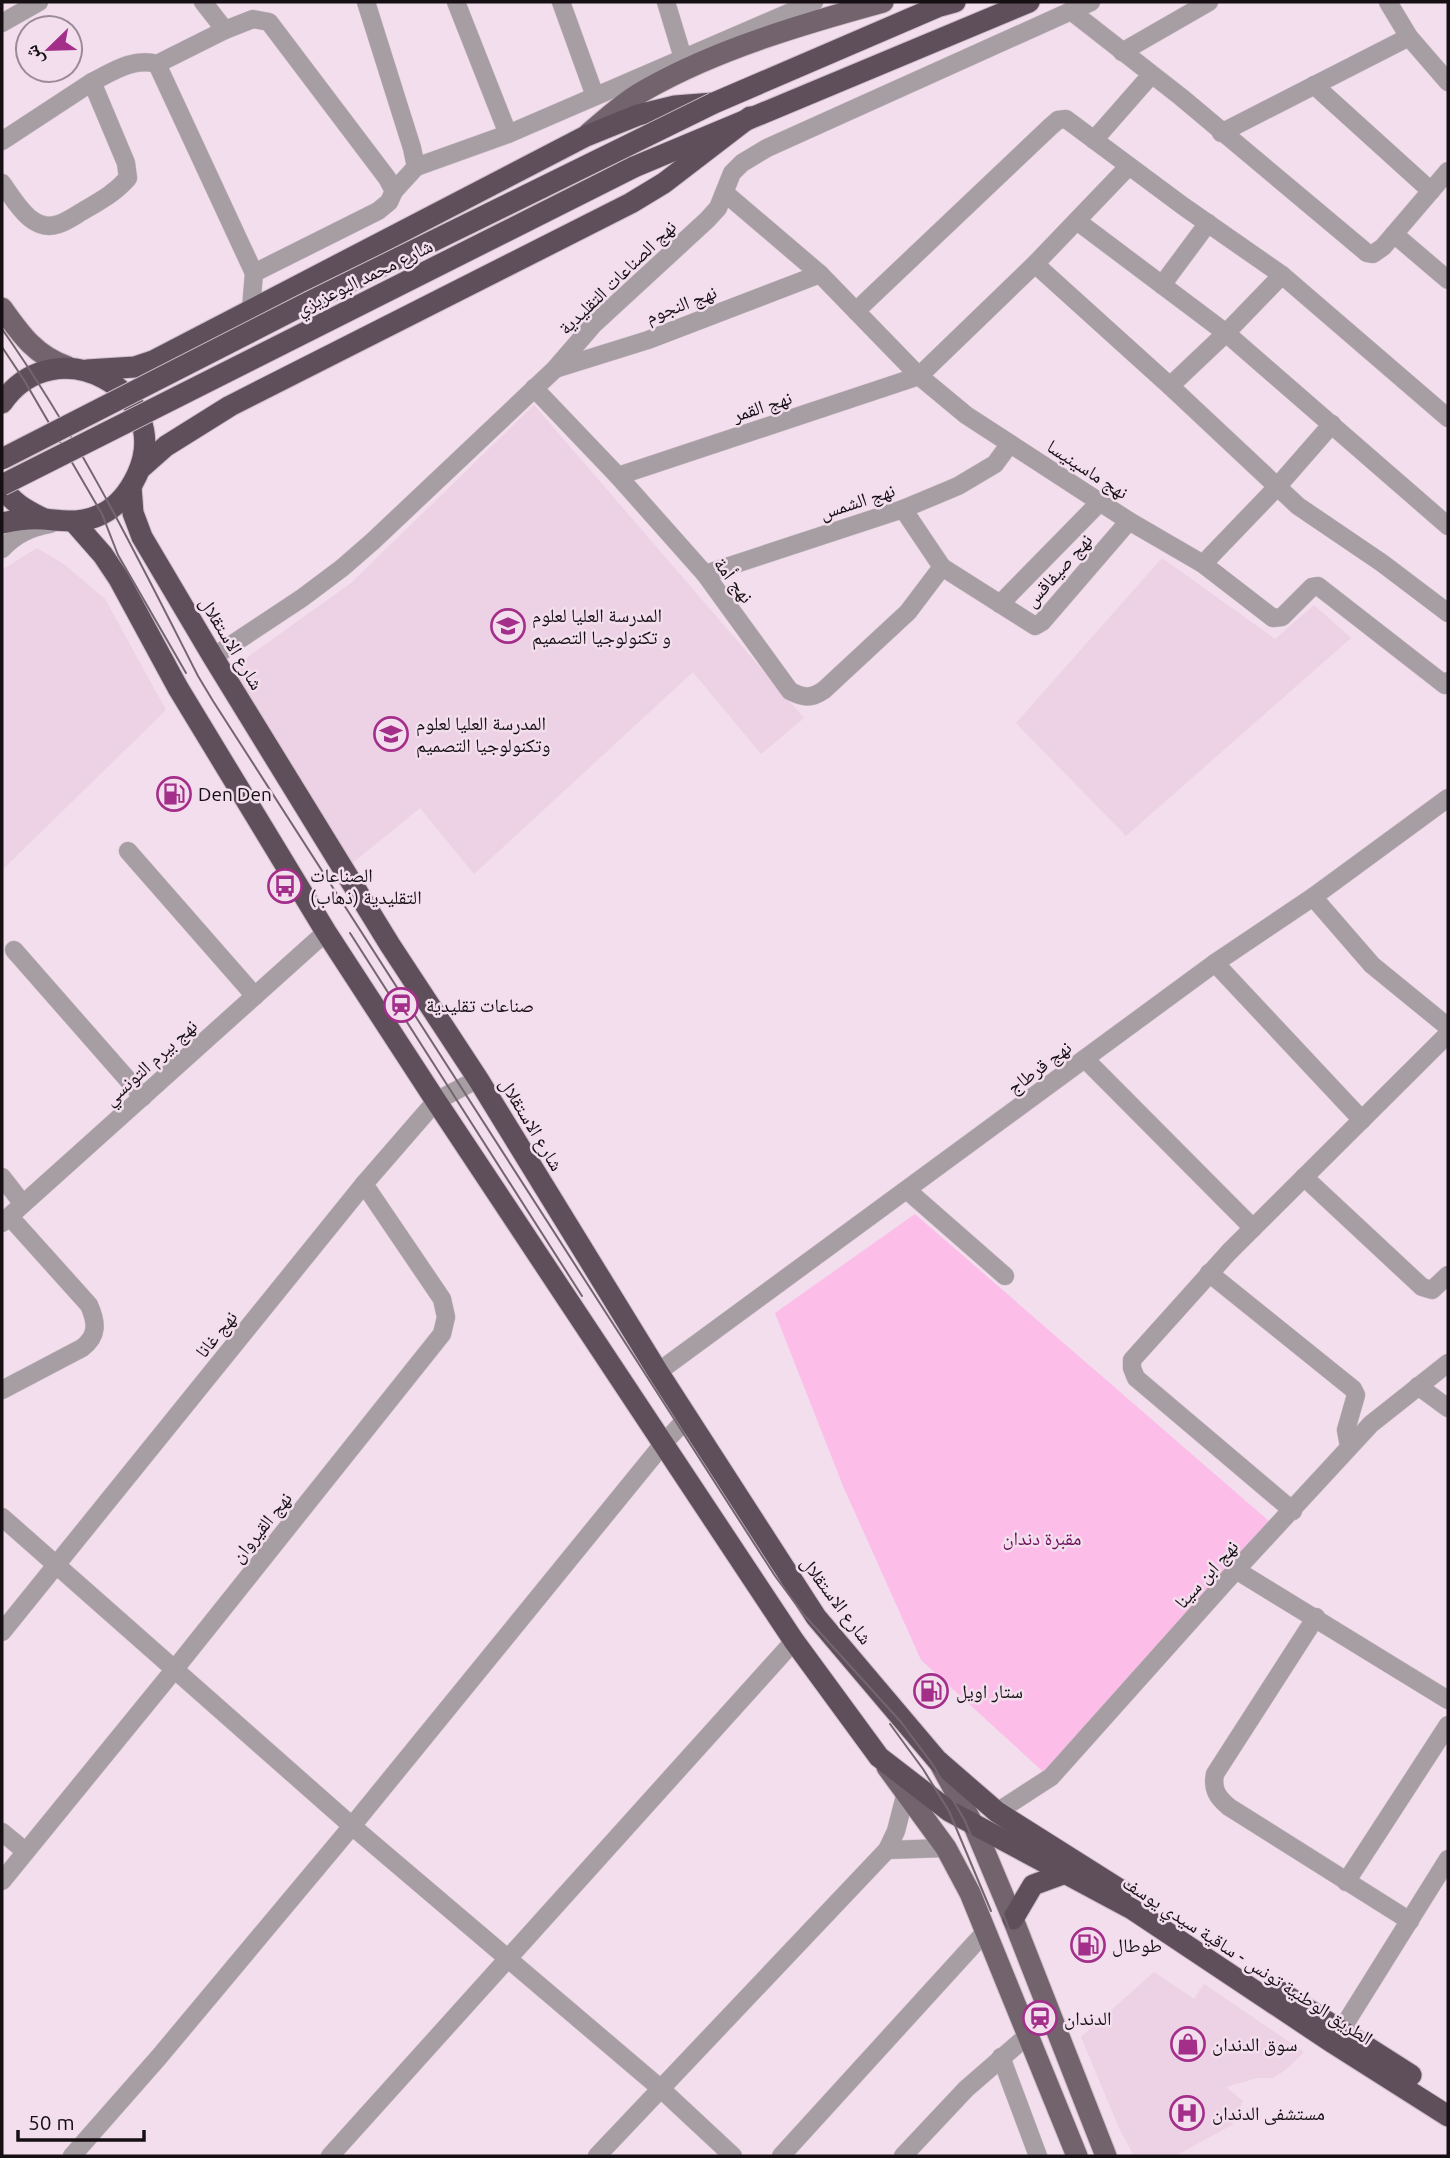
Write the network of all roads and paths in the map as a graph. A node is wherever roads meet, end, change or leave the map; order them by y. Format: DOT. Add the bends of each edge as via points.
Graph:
graph roads {
  1 [pos="39,2"];
  2 [pos="203,2"];
  3 [pos="366,2"];
  4 [pos="456,2"];
  5 [pos="561,2"];
  6 [pos="666,2"];
  7 [pos="814,2"];
  8 [pos="883,2"];
  9 [pos="955,2"];
  10 [pos="1029,2"];
  11 [pos="1091,2"];
  12 [pos="1209,2"];
  13 [pos="1388,2"];
  14 [pos="773,10"];
  15 [pos="1071,11"];
  16 [pos="2,23"];
  17 [pos="225,30"];
  18 [pos="1409,37"];
  19 [pos="1122,52"];
  20 [pos="683,58"];
  21 [pos="157,64"];
  22 [pos="1151,75"];
  23 [pos="92,82"];
  24 [pos="1448,82"];
  25 [pos="1314,85"];
  26 [pos="595,96"];
  27 [pos="714,103"];
  28 [pos="750,117"];
  29 [pos="1221,133"];
  30 [pos="508,134"];
  31 [pos="586,135"];
  32 [pos="1094,139"];
  33 [pos="2,141"];
  34 [pos="416,167"];
  35 [pos="1128,167"];
  36 [pos="1448,171"];
  37 [pos="2,183"];
  38 [pos="394,191"];
  39 [pos="1431,191"];
  40 [pos="724,193"];
  41 [pos="1077,220"];
  42 [pos="1208,223"];
  43 [pos="1394,234"];
  44 [pos="1035,264"];
  45 [pos="254,273"];
  46 [pos="820,274"];
  47 [pos="1282,275"];
  48 [pos="1448,280"];
  49 [pos="1162,285"];
  50 [pos="2,308"];
  51 [pos="251,309"];
  52 [pos="856,311"];
  53 [pos="1226,333"];
  54 [pos="77,369"];
  55 [pos="555,369"];
  56 [pos="919,376"];
  57 [pos="1170,386"];
  58 [pos="534,388"];
  59 [pos="2,403"];
  60 [pos="1447,414"];
  61 [pos="1332,424"];
  62 [pos="1009,445"];
  63 [pos="2,459"];
  64 [pos="618,477"];
  65 [pos="136,478"];
  66 [pos="2,485"];
  67 [pos="1277,487"];
  68 [pos="1100,502"];
  69 [pos="904,509"];
  70 [pos="59,521"];
  71 [pos="1129,521"];
  72 [pos="2,523"];
  73 [pos="1448,526"];
  74 [pos="2,549"];
  75 [pos="1203,564"];
  76 [pos="942,566"];
  77 [pos="705,574"];
  78 [pos="1000,604"];
  79 [pos="1448,613"];
  80 [pos="213,657"];
  81 [pos="1447,684"];
  82 [pos="1448,798"];
  83 [pos="128,851"];
  84 [pos="1313,897"];
  85 [pos="327,932"];
  86 [pos="14,950"];
  87 [pos="1215,963"];
  88 [pos="255,996"];
  89 [pos="1448,1027"];
  90 [pos="1448,1034"];
  91 [pos="1085,1059"];
  92 [pos="478,1079"];
  93 [pos="143,1097"];
  94 [pos="436,1101"];
  95 [pos="1362,1120"];
  96 [pos="2,1177"];
  97 [pos="1304,1177"];
  98 [pos="364,1184"];
  99 [pos="908,1191"];
  100 [pos="12,1215"];
  101 [pos="1253,1228"];
  102 [pos="1209,1273"];
  103 [pos="1448,1275"];
  104 [pos="1005,1276"];
  105 [pos="1448,1363"];
  106 [pos="658,1372"];
  107 [pos="1418,1386"];
  108 [pos="2,1390"];
  109 [pos="1448,1408"];
  110 [pos="687,1418"];
  111 [pos="663,1444"];
  112 [pos="1349,1446"];
  113 [pos="1293,1511"];
  114 [pos="2,1517"];
  115 [pos="55,1566"];
  116 [pos="1236,1570"];
  117 [pos="1315,1617"];
  118 [pos="2,1632"];
  119 [pos="794,1641"];
  120 [pos="174,1670"];
  121 [pos="1448,1700"];
  122 [pos="1448,1725"];
  123 [pos="879,1757"];
  124 [pos="937,1760"];
  125 [pos="906,1792"];
  126 [pos="997,1812"];
  127 [pos="352,1826"];
  128 [pos="974,1826"];
  129 [pos="2,1832"];
  130 [pos="946,1849"];
  131 [pos="887,1850"];
  132 [pos="25,1852"];
  133 [pos="1448,1859"];
  134 [pos="1063,1874"];
  135 [pos="2,1881"];
  136 [pos="1346,1882"];
  137 [pos="1442,1885"];
  138 [pos="1013,1919"];
  139 [pos="1410,1921"];
  140 [pos="986,1931"];
  141 [pos="509,1959"];
  142 [pos="1028,2035"];
  143 [pos="1337,2036"];
  144 [pos="1000,2057"];
  145 [pos="660,2088"];
  146 [pos="1448,2099"];
  147 [pos="1448,2116"];
  148 [pos="72,2156"];
  149 [pos="330,2156"];
  150 [pos="597,2156"];
  151 [pos="733,2156"];
  152 [pos="781,2156"];
  153 [pos="903,2156"];
  154 [pos="1038,2156"];
  155 [pos="1077,2156"];
  156 [pos="1106,2156"];
  1 -- 16 [label="street"];
  2 -- 17 [label="street"];
  3 -- 34 [label="street"];
  4 -- 30 [label="street"];
  5 -- 26 [label="street"];
  6 -- 20 [label="street"];
  7 -- 14 [label="street"];
  8 -- 31 [label="main road" via="816,20 673,75 618,107"];
  9 -- 27 [label="highway, شارع محمد البوعزيزي"];
  10 -- 28 [label="highway, شارع محمد البوعزيزي"];
  11 -- 15 [label="street, نهج الصناعات التقليدية"];
  12 -- 19 [label="street"];
  13 -- 18 [label="street"];
  14 -- 20 [label="street"];
  15 -- 19 [label="street"];
  15 -- 40 [label="street, نهج الصناعات التقليدية" via="767,149 732,173"];
  17 -- 21 [label="street"];
  17 -- 38 [label="street" via="253,19 269,22"];
  18 -- 24 [label="street"];
  18 -- 25 [label="street"];
  19 -- 22 [label="street"];
  20 -- 26 [label="street"];
  21 -- 23 [label="street" via="147,61 124,66"];
  21 -- 45 [label="street"];
  22 -- 29 [label="street"];
  22 -- 32 [label="street"];
  23 -- 33 [label="street"];
  23 -- 37 [label="street" via="126,163 128,178 117,191 50,227 25,214"];
  25 -- 29 [label="street"];
  25 -- 39 [label="street"];
  26 -- 30 [label="street"];
  27 -- 31 [label="highway, شارع محمد البوعزيزي" via="638,115"];
  27 -- 63 [label="highway, شارع محمد البوعزيزي, bridge"];
  28 -- 65 [label="highway, شارع محمد البوعزيزي" via="664,183 631,202 230,406 166,446"];
  28 -- 66 [label="highway, شارع محمد البوعزيزي, bridge" via="634,167"];
  29 -- 43 [label="street" via="1367,253 1378,253"];
  30 -- 34 [label="street"];
  31 -- 51 [label="highway, شارع محمد البوعزيزي"];
  32 -- 35 [label="street"];
  32 -- 52 [label="street" via="1066,119 1058,120"];
  34 -- 38 [label="street"];
  35 -- 41 [label="street"];
  35 -- 42 [label="street"];
  36 -- 39 [label="street"];
  38 -- 45 [label="street" via="378,211"];
  39 -- 43 [label="street"];
  40 -- 46 [label="street, نهج ماسينيسا"];
  40 -- 55 [label="street, نهج الصناعات التقليدية" via="707,220 593,325"];
  41 -- 44 [label="street"];
  41 -- 49 [label="street"];
  42 -- 47 [label="street"];
  42 -- 49 [label="street"];
  43 -- 48 [label="street"];
  44 -- 56 [label="street"];
  44 -- 57 [label="street"];
  45 -- 51 [label="street"];
  46 -- 52 [label="street, نهج ماسينيسا"];
  46 -- 55 [label="street, نهج النجوم" via="648,340"];
  47 -- 53 [label="street"];
  47 -- 60 [label="street"];
  49 -- 53 [label="street"];
  50 -- 54 [label="main road" via="33,348 49,360"];
  51 -- 54 [label="highway, شارع محمد البوعزيزي" via="153,361 135,367"];
  52 -- 56 [label="street, نهج ماسينيسا"];
  53 -- 57 [label="street"];
  53 -- 61 [label="street"];
  54 -- 59 [label="highway, شارع محمد البوعزيزي" via="34,374"];
  54 -- 65 [label="highway, شارع الاستقلال" via="106,378 135,408 144,448"];
  55 -- 58 [label="street, نهج الصناعات التقليدية"];
  56 -- 62 [label="street, نهج ماسينيسا"];
  56 -- 64 [label="street, نهج القمر"];
  57 -- 67 [label="street"];
  58 -- 64 [label="street, نهج أمة"];
  58 -- 80 [label="street, نهج الصناعات التقليدية" via="342,568"];
  61 -- 67 [label="street"];
  61 -- 73 [label="street"];
  62 -- 68 [label="street, نهج ماسينيسا"];
  62 -- 69 [label="street, نهج الشمس" via="981,474"];
  64 -- 77 [label="street, نهج أمة"];
  65 -- 70 [label="highway, شارع محمد البوعزيزي" via="123,499 102,514"];
  65 -- 80 [label="highway, شارع الاستقلال" via="133,513 142,537"];
  66 -- 70 [label="highway" via="23,509"];
  67 -- 75 [label="street"];
  67 -- 79 [label="street"];
  68 -- 71 [label="street, نهج ماسينيسا"];
  68 -- 78 [label="street"];
  69 -- 76 [label="street, نهج صيفاقس"];
  69 -- 77 [label="street, نهج الشمس"];
  70 -- 72 [label="highway, شارع محمد البوعزيزي"];
  70 -- 74 [label="street" via="18,534"];
  70 -- 85 [label="highway" via="103,555 119,579 178,688"];
  71 -- 75 [label="street, نهج ماسينيسا"];
  71 -- 78 [label="street, نهج صيفاقس" via="1042,622 1030,624"];
  75 -- 81 [label="street, نهج ماسينيسا" via="1273,618 1282,617 1318,586"];
  76 -- 77 [label="street, نهج أمة" via="908,612 813,697 790,691"];
  76 -- 78 [label="street, نهج صيفاقس"];
  80 -- 92 [label="highway, شارع الاستقلال"];
  82 -- 84 [label="street, نهج قرطاج"];
  83 -- 88 [label="street"];
  84 -- 87 [label="street, نهج قرطاج"];
  84 -- 89 [label="street" via="1372,965"];
  85 -- 88 [label="street, نهج بيرم التونسي"];
  85 -- 94 [label="highway"];
  86 -- 93 [label="street"];
  87 -- 91 [label="street, نهج قرطاج"];
  87 -- 95 [label="street"];
  88 -- 93 [label="street, نهج بيرم التونسي"];
  90 -- 95 [label="street"];
  91 -- 99 [label="street, نهج قرطاج"];
  91 -- 101 [label="street"];
  92 -- 94 [label="street, نهج غانا"];
  92 -- 106 [label="highway, شارع الاستقلال"];
  93 -- 100 [label="street, نهج بيرم التونسي"];
  94 -- 98 [label="street, نهج غانا"];
  94 -- 111 [label="highway"];
  95 -- 97 [label="street"];
  96 -- 100 [label="street"];
  97 -- 101 [label="street"];
  97 -- 103 [label="street" via="1422,1287 1432,1290"];
  98 -- 115 [label="street, نهج غانا"];
  98 -- 120 [label="street, نهج القيروان" via="442,1298 446,1309 442,1334"];
  99 -- 104 [label="street"];
  99 -- 106 [label="street, نهج قرطاج"];
  100 -- 108 [label="street" via="89,1305 95,1331 92,1341 82,1348"];
  101 -- 102 [label="street"];
  102 -- 112 [label="street" via="1353,1389 1356,1395 1346,1430"];
  102 -- 113 [label="street" via="1132,1360 1132,1368 1136,1378"];
  105 -- 107 [label="street, نهج ابن سينا"];
  106 -- 110 [label="highway, شارع الاستقلال"];
  107 -- 109 [label="street"];
  107 -- 112 [label="street, نهج ابن سينا"];
  110 -- 111 [label="street"];
  110 -- 124 [label="highway, شارع الاستقلال" via="816,1617"];
  111 -- 119 [label="highway"];
  111 -- 127 [label="street"];
  112 -- 113 [label="street, نهج ابن سينا"];
  113 -- 116 [label="street, نهج ابن سينا"];
  114 -- 115 [label="street"];
  115 -- 118 [label="street, نهج غانا"];
  115 -- 120 [label="street"];
  116 -- 117 [label="street"];
  116 -- 126 [label="street, نهج ابن سينا" via="1051,1777"];
  117 -- 121 [label="street"];
  117 -- 136 [label="street" via="1220,1765 1213,1784 1228,1807"];
  119 -- 123 [label="highway"];
  119 -- 141 [label="street"];
  120 -- 127 [label="street"];
  120 -- 132 [label="street, نهج القيروان"];
  122 -- 136 [label="street"];
  123 -- 125 [label="main road"];
  123 -- 128 [label="highway, الطريق الوطنية تونس - ساقية سيدي يوسف"];
  124 -- 126 [label="highway, الطريق الوطنية تونس - ساقية سيدي يوسف"];
  124 -- 128 [label="main road"];
  125 -- 130 [label="main road"];
  125 -- 131 [label="street"];
  126 -- 143 [label="highway, الطريق الوطنية تونس - ساقية سيدي يوسف"];
  127 -- 141 [label="street"];
  127 -- 148 [label="street"];
  128 -- 134 [label="highway, الطريق الوطنية تونس - ساقية سيدي يوسف"];
  128 -- 138 [label="main road"];
  129 -- 132 [label="street"];
  130 -- 131 [label="street"];
  130 -- 140 [label="main road"];
  131 -- 145 [label="street"];
  132 -- 135 [label="street, نهج القيروان"];
  133 -- 137 [label="street"];
  134 -- 138 [label="highway" via="1033,1885"];
  134 -- 143 [label="highway, الطريق الوطنية تونس - ساقية سيدي يوسف" via="1132,1909"];
  136 -- 139 [label="street"];
  137 -- 139 [label="street"];
  138 -- 156 [label="main road"];
  139 -- 143 [label="street"];
  140 -- 142 [label="main road"];
  140 -- 152 [label="street"];
  141 -- 145 [label="street"];
  141 -- 149 [label="street"];
  142 -- 144 [label="street"];
  142 -- 155 [label="main road"];
  143 -- 146 [label="highway, الطريق الوطنية تونس - ساقية سيدي يوسف"];
  143 -- 147 [label="highway, الطريق الوطنية تونس - ساقية سيدي يوسف"];
  144 -- 153 [label="street"];
  144 -- 154 [label="street"];
  145 -- 150 [label="street"];
  145 -- 151 [label="street"];
}
